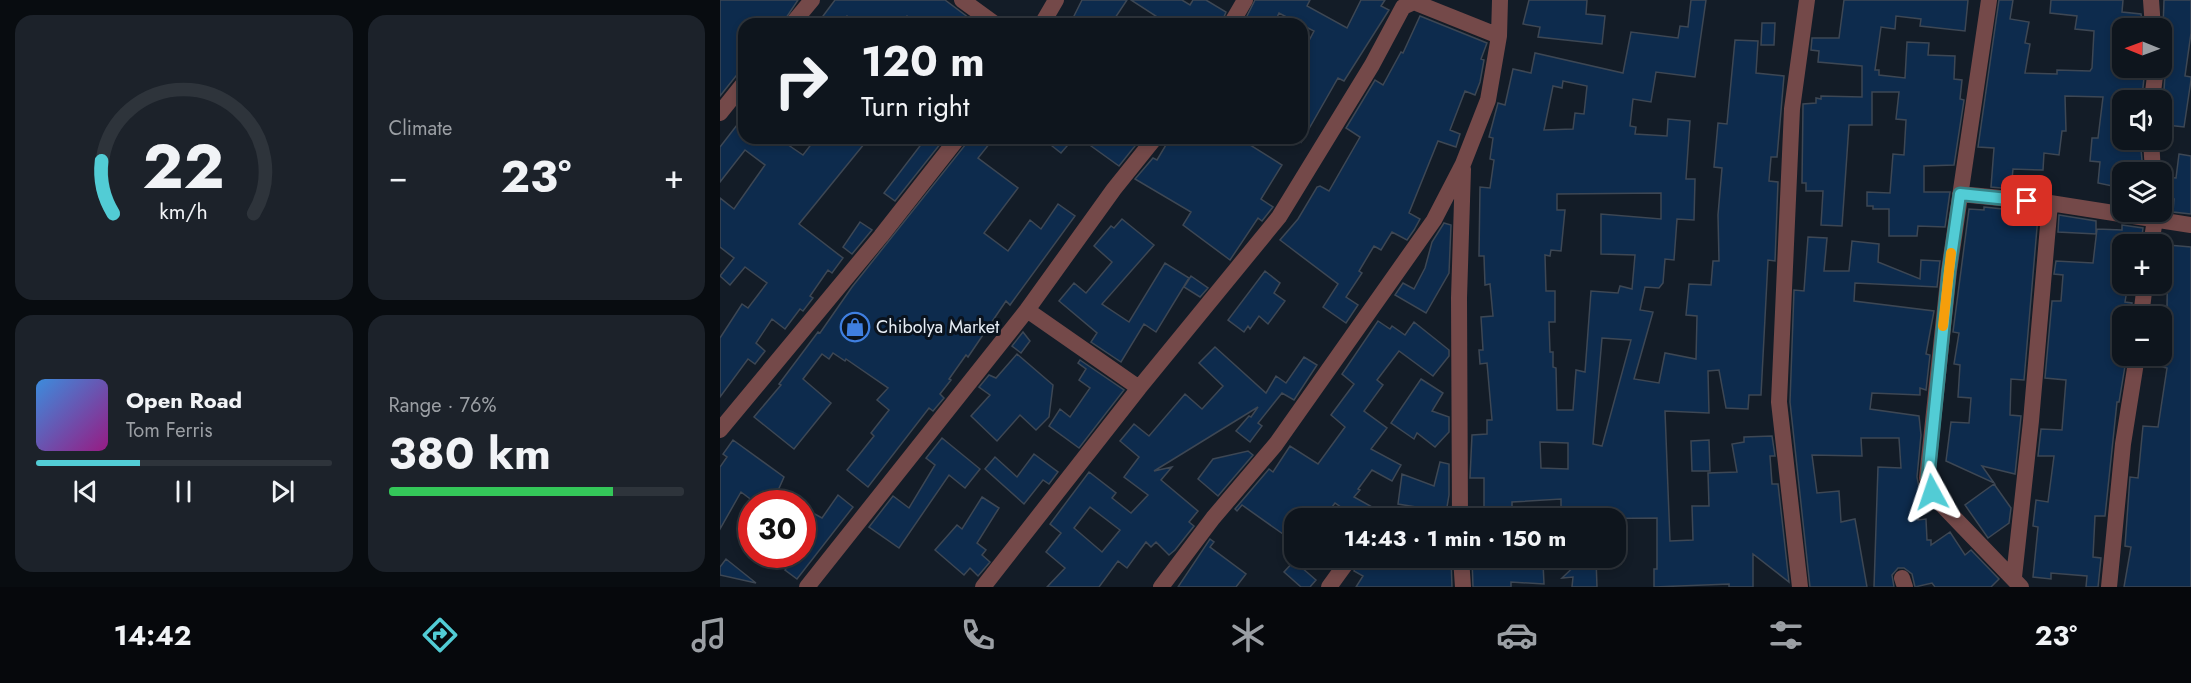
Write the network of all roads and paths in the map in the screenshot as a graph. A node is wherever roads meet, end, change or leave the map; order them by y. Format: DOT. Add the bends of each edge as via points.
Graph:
graph roads {
  1 [pos="812,0"];
  2 [pos="962,0"];
  3 [pos="1056,0"];
  4 [pos="1245,0"];
  5 [pos="1500,0"];
  6 [pos="1807,0"];
  7 [pos="1989,0"];
  8 [pos="2151,0"];
  9 [pos="797,18"];
  10 [pos="987,18"];
  11 [pos="1046,18"];
  12 [pos="1234,18"];
  13 [pos="2152,18"];
  14 [pos="1499,36"];
  15 [pos="738,90"];
  16 [pos="720,112"];
  17 [pos="953,144"];
  18 [pos="1149,144"];
  19 [pos="1463,164"];
  20 [pos="1960,194"];
  21 [pos="2050,203"];
  22 [pos="2112,212"];
  23 [pos="2172,221"];
  24 [pos="2191,225"];
  25 [pos="1028,310"];
  26 [pos="2136,366"];
  27 [pos="1139,388"];
  28 [pos="720,429"];
  29 [pos="1460,508"];
  30 [pos="1343,568"];
  31 [pos="1462,568"];
  32 [pos="2018,582"];
  33 [pos="807,587"];
  34 [pos="983,587"];
  35 [pos="1161,587"];
  36 [pos="1329,587"];
  37 [pos="1463,587"];
  38 [pos="1800,587"];
  39 [pos="2109,587"];
  1 -- 9 [label="street"];
  2 -- 10 [label="street"];
  3 -- 11 [label="street"];
  4 -- 12 [label="street"];
  5 -- 14 [label="street"];
  6 -- 38 [label="street" via="1792,109 1779,402"];
  7 -- 20 [label="street"];
  8 -- 13 [label="street"];
  14 -- 19 [label="street" via="1488,100"];
  14 -- 27 [label="street" via="1414,2 1403,7 1279,217"];
  15 -- 16 [label="street"];
  17 -- 28 [label="street"];
  18 -- 25 [label="street"];
  19 -- 29 [label="street"];
  19 -- 35 [label="street" via="1434,220 1330,370"];
  20 -- 21 [label="street"];
  20 -- 32 [label="street" via="1928,478 1932,492 1943,506"];
  21 -- 22 [label="street"];
  21 -- 32 [label="street"];
  23 -- 24 [label="street"];
  25 -- 27 [label="street"];
  25 -- 33 [label="street"];
  26 -- 39 [label="street"];
  27 -- 34 [label="street"];
  30 -- 36 [label="street"];
  31 -- 37 [label="street"];
}
